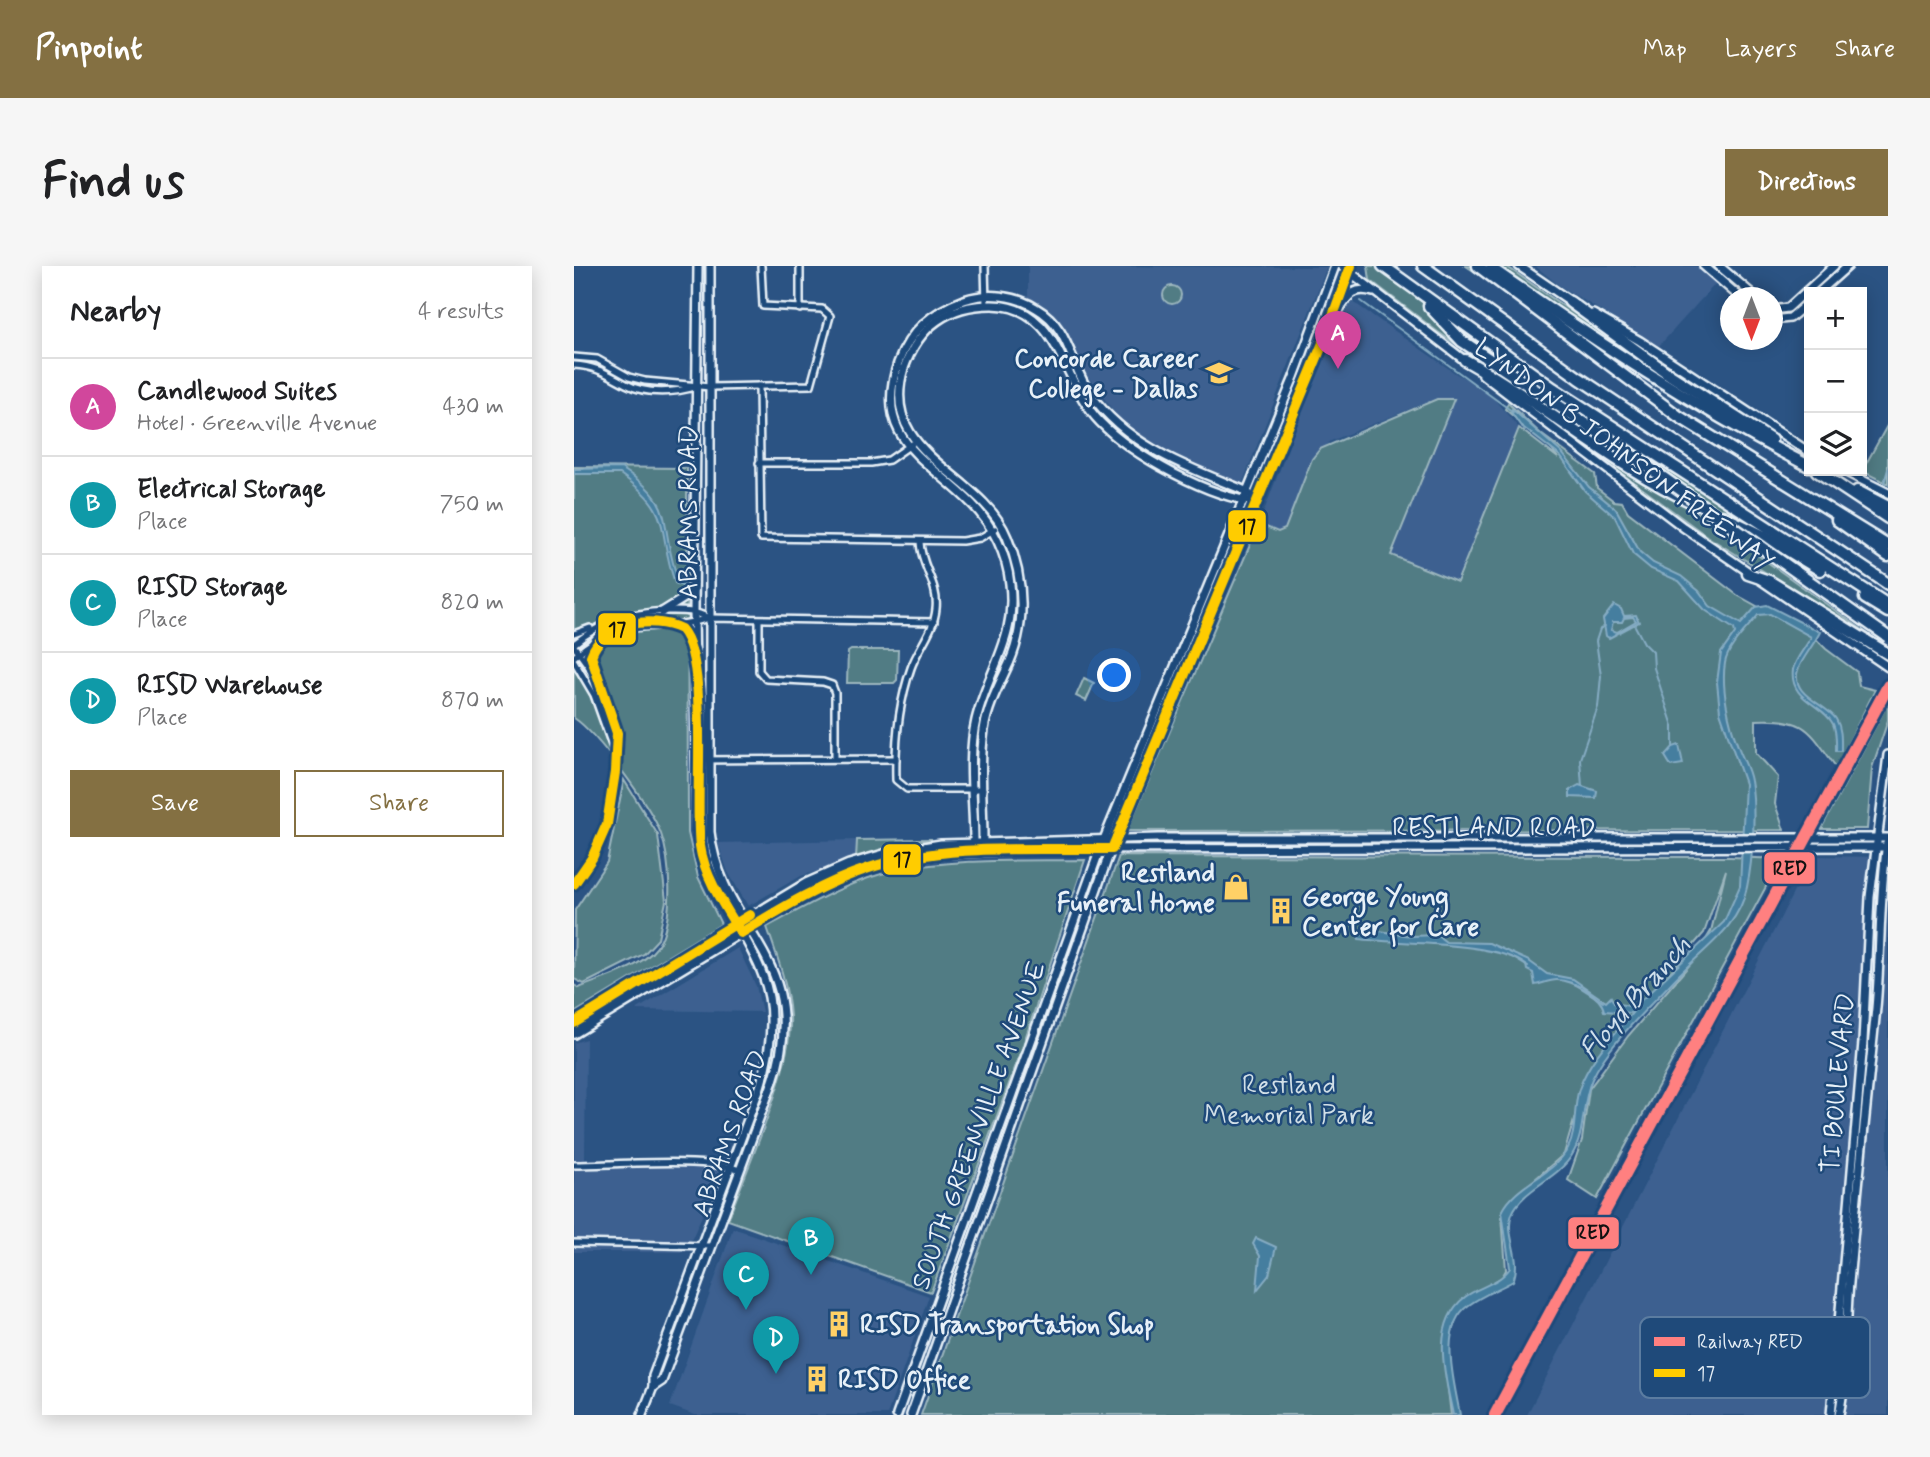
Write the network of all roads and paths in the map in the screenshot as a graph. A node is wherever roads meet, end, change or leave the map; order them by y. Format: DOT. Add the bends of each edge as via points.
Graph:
graph roads {
  1 [pos="698,266"];
  2 [pos="710,266"];
  3 [pos="761,266"];
  4 [pos="800,266"];
  5 [pos="985,266"];
  6 [pos="1335,266"];
  7 [pos="1383,266"];
  8 [pos="1423,266"];
  9 [pos="1478,266"];
  10 [pos="1488,266"];
  11 [pos="1519,266"];
  12 [pos="1704,266"];
  13 [pos="1719,266"];
  14 [pos="1834,266"];
  15 [pos="1848,266"];
  16 [pos="1347,268"];
  17 [pos="1728,287"];
  18 [pos="1743,287"];
  19 [pos="1825,287"];
  20 [pos="1414,290"];
  21 [pos="1380,295"];
  22 [pos="985,296"];
  23 [pos="698,299"];
  24 [pos="710,299"];
  25 [pos="1570,302"];
  26 [pos="986,305"];
  27 [pos="1804,307"];
  28 [pos="800,309"];
  29 [pos="1783,309"];
  30 [pos="1783,318"];
  31 [pos="1330,321"];
  32 [pos="574,357"];
  33 [pos="1465,360"];
  34 [pos="574,365"];
  35 [pos="698,386"];
  36 [pos="759,386"];
  37 [pos="710,387"];
  38 [pos="1284,400"];
  39 [pos="1297,405"];
  40 [pos="1141,444"];
  41 [pos="911,445"];
  42 [pos="1804,449"];
  43 [pos="1135,453"];
  44 [pos="759,463"];
  45 [pos="1804,463"];
  46 [pos="1804,464"];
  47 [pos="1825,476"];
  48 [pos="1828,476"];
  49 [pos="1854,476"];
  50 [pos="1246,491"];
  51 [pos="1888,493"];
  52 [pos="1813,499"];
  53 [pos="1243,501"];
  54 [pos="1258,502"];
  55 [pos="1888,507"];
  56 [pos="1888,518"];
  57 [pos="1001,525"];
  58 [pos="993,530"];
  59 [pos="920,542"];
  60 [pos="1888,546"];
  61 [pos="1888,556"];
  62 [pos="696,568"];
  63 [pos="1748,574"];
  64 [pos="1767,583"];
  65 [pos="1888,584"];
  66 [pos="1887,608"];
  67 [pos="694,610"];
  68 [pos="662,611"];
  69 [pos="709,618"];
  70 [pos="758,620"];
  71 [pos="695,622"];
  72 [pos="934,622"];
  73 [pos="662,623"];
  74 [pos="600,625"];
  75 [pos="574,634"];
  76 [pos="1888,637"];
  77 [pos="601,638"];
  78 [pos="574,645"];
  79 [pos="1182,649"];
  80 [pos="1194,654"];
  81 [pos="1888,654"];
  82 [pos="576,657"];
  83 [pos="695,658"];
  84 [pos="1888,667"];
  85 [pos="597,678"];
  86 [pos="590,687"];
  87 [pos="615,754"];
  88 [pos="1888,755"];
  89 [pos="835,758"];
  90 [pos="711,759"];
  91 [pos="895,759"];
  92 [pos="697,760"];
  93 [pos="974,789"];
  94 [pos="984,789"];
  95 [pos="1781,836"];
  96 [pos="1877,837"];
  97 [pos="1888,837"];
  98 [pos="1104,839"];
  99 [pos="1117,839"];
  100 [pos="978,841"];
  101 [pos="1876,846"];
  102 [pos="1782,847"];
  103 [pos="1887,847"];
  104 [pos="1100,849"];
  105 [pos="1112,849"];
  106 [pos="840,868"];
  107 [pos="844,878"];
  108 [pos="574,884"];
  109 [pos="1083,893"];
  110 [pos="1094,897"];
  111 [pos="745,918"];
  112 [pos="736,924"];
  113 [pos="751,927"];
  114 [pos="741,933"];
  115 [pos="1067,940"];
  116 [pos="1079,944"];
  117 [pos="574,1023"];
  118 [pos="574,1034"];
  119 [pos="1860,1073"];
  120 [pos="1870,1073"];
  121 [pos="760,1087"];
  122 [pos="769,1090"];
  123 [pos="574,1165"];
  124 [pos="731,1167"];
  125 [pos="740,1170"];
  126 [pos="574,1243"];
  127 [pos="700,1246"];
  128 [pos="711,1246"];
  129 [pos="707,1255"];
  130 [pos="933,1311"];
  131 [pos="947,1316"];
  132 [pos="1839,1317"];
  133 [pos="1847,1317"];
  134 [pos="653,1387"];
  135 [pos="642,1415"];
  136 [pos="897,1415"];
  137 [pos="911,1415"];
  1 -- 23 [label="main road, ABRAMS ROAD"];
  2 -- 24 [label="main road, ABRAMS ROAD"];
  3 -- 28 [label="street" via="763,306"];
  4 -- 28 [label="street"];
  5 -- 22 [label="street"];
  6 -- 38 [label="main road, SOUTH GREENVILLE AVENUE"];
  7 -- 20 [label="highway"];
  8 -- 65 [label="highway" via="1590,386"];
  9 -- 52 [label="highway" via="1678,416"];
  10 -- 46 [label="highway" via="1626,361"];
  11 -- 25 [label="main road"];
  12 -- 17 [label="main road"];
  13 -- 18 [label="main road"];
  14 -- 29 [label="main road"];
  15 -- 19 [label="main road"];
  16 -- 21 [label="main road, LYNDON B JOHNSON FREEWAY"];
  16 -- 31 [label="main road"];
  20 -- 66 [label="highway, LYNDON B JOHNSON FREEWAY" via="1553,388"];
  20 -- 76 [label="highway, bridge" via="1462,341 1614,442"];
  21 -- 31 [label="main road" via="1355,290"];
  21 -- 33 [label="main road, LYNDON B JOHNSON FREEWAY"];
  22 -- 26 [label="street"];
  22 -- 40 [label="main road" via="1022,301 1056,325 1089,393 1110,419"];
  22 -- 41 [label="main road" via="934,314 904,347 891,393 895,424"];
  23 -- 24 [label="street"];
  23 -- 35 [label="main road, ABRAMS ROAD"];
  24 -- 37 [label="main road, ABRAMS ROAD"];
  25 -- 42 [label="main road" via="1640,341"];
  25 -- 45 [label="highway" via="1670,375"];
  26 -- 41 [label="main road" via="942,318 922,333 913,347 900,389"];
  26 -- 43 [label="main road" via="1014,309 1043,326 1098,420"];
  27 -- 30 [label="main road"];
  28 -- 36 [label="street" via="822,309 830,317 814,381 806,387"];
  31 -- 39 [label="main road, SOUTH GREENVILLE AVENUE"];
  32 -- 35 [label="street" via="597,359 637,380"];
  33 -- 63 [label="main road, LYNDON B JOHNSON FREEWAY"];
  33 -- 66 [label="highway" via="1638,473 1764,536"];
  34 -- 35 [label="street" via="598,368 638,389"];
  35 -- 37 [label="street"];
  35 -- 62 [label="main road, ABRAMS ROAD"];
  36 -- 37 [label="street"];
  36 -- 44 [label="street"];
  37 -- 69 [label="main road, ABRAMS ROAD"];
  38 -- 39 [label="main road"];
  38 -- 50 [label="main road, SOUTH GREENVILLE AVENUE"];
  39 -- 54 [label="main road, SOUTH GREENVILLE AVENUE"];
  40 -- 43 [label="main road"];
  40 -- 50 [label="main road"];
  41 -- 44 [label="street" via="889,460 871,463"];
  41 -- 57 [label="main road" via="975,493"];
  41 -- 58 [label="main road" via="972,503"];
  43 -- 53 [label="main road"];
  44 -- 59 [label="street" via="759,531 766,541"];
  47 -- 56 [label="highway"];
  48 -- 55 [label="highway"];
  49 -- 51 [label="main road"];
  50 -- 53 [label="main road, SOUTH GREENVILLE AVENUE"];
  50 -- 54 [label="main road"];
  52 -- 60 [label="highway"];
  52 -- 61 [label="highway"];
  53 -- 54 [label="main road"];
  53 -- 79 [label="main road, SOUTH GREENVILLE AVENUE"];
  54 -- 80 [label="main road, SOUTH GREENVILLE AVENUE"];
  57 -- 58 [label="street"];
  57 -- 94 [label="main road" via="1020,583 1021,617 1012,656 986,721"];
  58 -- 59 [label="street" via="972,539"];
  58 -- 93 [label="main road" via="1007,566 1013,613 977,716"];
  59 -- 72 [label="street" via="924,567 936,591"];
  62 -- 67 [label="main road, ABRAMS ROAD"];
  62 -- 68 [label="main road" via="686,597"];
  63 -- 64 [label="highway"];
  64 -- 81 [label="highway"];
  64 -- 84 [label="main road, LYNDON B JOHNSON FREEWAY"];
  67 -- 68 [label="street"];
  67 -- 69 [label="street"];
  67 -- 71 [label="main road, ABRAMS ROAD"];
  68 -- 74 [label="street" via="627,614"];
  69 -- 70 [label="street"];
  69 -- 71 [label="street"];
  69 -- 90 [label="main road, ABRAMS ROAD"];
  70 -- 72 [label="street"];
  70 -- 89 [label="street" via="759,671 766,680 832,685"];
  71 -- 73 [label="street"];
  71 -- 83 [label="main road, ABRAMS ROAD"];
  72 -- 91 [label="street" via="903,692"];
  73 -- 77 [label="street" via="625,627"];
  73 -- 83 [label="main road" via="680,628"];
  74 -- 75 [label="street"];
  74 -- 78 [label="street"];
  77 -- 82 [label="street"];
  77 -- 85 [label="street" via="591,656"];
  78 -- 82 [label="street"];
  79 -- 80 [label="main road"];
  79 -- 98 [label="main road, SOUTH GREENVILLE AVENUE"];
  80 -- 99 [label="main road, SOUTH GREENVILLE AVENUE"];
  82 -- 85 [label="street"];
  82 -- 86 [label="street"];
  83 -- 92 [label="main road, ABRAMS ROAD"];
  85 -- 86 [label="street"];
  85 -- 87 [label="street" via="618,733"];
  86 -- 87 [label="street"];
  87 -- 108 [label="street" via="607,824"];
  88 -- 96 [label="main road, TI BOULEVARD"];
  89 -- 90 [label="street"];
  89 -- 91 [label="street"];
  90 -- 92 [label="street"];
  90 -- 111 [label="main road, ABRAMS ROAD" via="711,846"];
  91 -- 93 [label="street" via="897,780 904,788"];
  92 -- 112 [label="main road, ABRAMS ROAD" via="699,848"];
  93 -- 94 [label="street"];
  93 -- 100 [label="main road"];
  94 -- 100 [label="main road"];
  95 -- 96 [label="main road, RESTLAND ROAD"];
  95 -- 99 [label="main road, RESTLAND ROAD"];
  95 -- 102 [label="main road"];
  96 -- 97 [label="main road, RESTLAND ROAD"];
  96 -- 101 [label="main road, TI BOULEVARD"];
  97 -- 103 [label="main road, TI BOULEVARD"];
  98 -- 99 [label="main road, RESTLAND ROAD"];
  98 -- 100 [label="main road, RESTLAND ROAD"];
  98 -- 104 [label="main road, SOUTH GREENVILLE AVENUE"];
  99 -- 105 [label="main road, SOUTH GREENVILLE AVENUE"];
  100 -- 106 [label="main road, RESTLAND ROAD" via="887,853"];
  101 -- 102 [label="main road, RESTLAND ROAD"];
  101 -- 103 [label="main road, RESTLAND ROAD"];
  101 -- 119 [label="main road, TI BOULEVARD"];
  102 -- 105 [label="main road, RESTLAND ROAD"];
  103 -- 120 [label="main road, TI BOULEVARD"];
  104 -- 105 [label="main road, RESTLAND ROAD"];
  104 -- 107 [label="main road, RESTLAND ROAD" via="944,854 891,862"];
  104 -- 109 [label="main road, SOUTH GREENVILLE AVENUE"];
  105 -- 110 [label="main road, SOUTH GREENVILLE AVENUE"];
  106 -- 107 [label="main road"];
  106 -- 111 [label="main road, RESTLAND ROAD"];
  107 -- 113 [label="main road, RESTLAND ROAD"];
  109 -- 110 [label="main road"];
  109 -- 115 [label="main road, SOUTH GREENVILLE AVENUE"];
  110 -- 116 [label="main road, SOUTH GREENVILLE AVENUE"];
  111 -- 112 [label="main road, RESTLAND ROAD"];
  111 -- 113 [label="main road, ABRAMS ROAD"];
  112 -- 114 [label="main road, ABRAMS ROAD"];
  112 -- 117 [label="main road, RESTLAND ROAD"];
  113 -- 114 [label="main road, RESTLAND ROAD"];
  113 -- 122 [label="main road, ABRAMS ROAD" via="774,972 783,1010 781,1050"];
  114 -- 118 [label="main road, RESTLAND ROAD"];
  114 -- 121 [label="main road, ABRAMS ROAD" via="763,975 770,1003 770,1049"];
  115 -- 116 [label="main road"];
  115 -- 130 [label="main road, SOUTH GREENVILLE AVENUE"];
  116 -- 131 [label="main road, SOUTH GREENVILLE AVENUE"];
  119 -- 120 [label="main road"];
  119 -- 132 [label="main road, TI BOULEVARD"];
  120 -- 133 [label="main road, TI BOULEVARD"];
  121 -- 122 [label="main road"];
  121 -- 124 [label="main road, ABRAMS ROAD"];
  122 -- 125 [label="main road, ABRAMS ROAD"];
  123 -- 124 [label="street"];
  124 -- 125 [label="street"];
  124 -- 127 [label="main road, ABRAMS ROAD"];
  125 -- 128 [label="main road, ABRAMS ROAD"];
  126 -- 127 [label="street"];
  127 -- 128 [label="street"];
  127 -- 129 [label="street"];
  127 -- 134 [label="main road, ABRAMS ROAD"];
  128 -- 129 [label="main road, ABRAMS ROAD"];
  129 -- 134 [label="main road, ABRAMS ROAD" via="662,1381"];
  130 -- 131 [label="main road"];
  130 -- 136 [label="main road, SOUTH GREENVILLE AVENUE"];
  131 -- 137 [label="main road, SOUTH GREENVILLE AVENUE"];
  134 -- 135 [label="main road, ABRAMS ROAD"];
}
